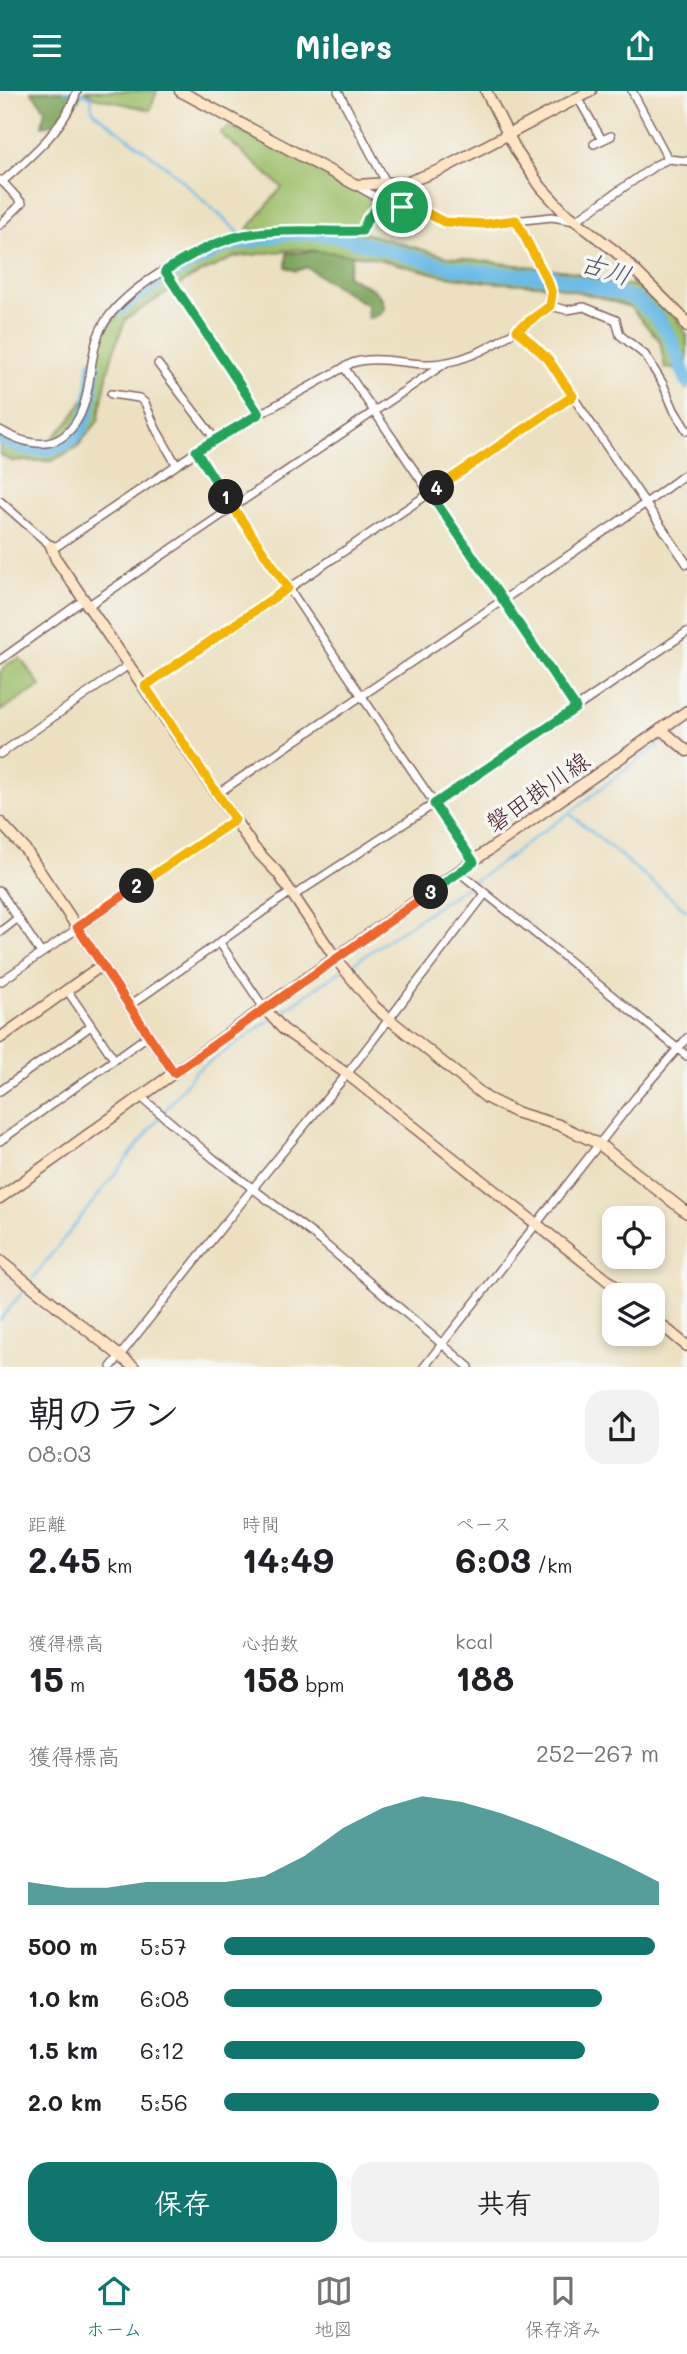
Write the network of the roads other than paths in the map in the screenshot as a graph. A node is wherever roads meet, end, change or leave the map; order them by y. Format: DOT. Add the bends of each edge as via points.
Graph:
graph roads {
  1 [pos="77,91"];
  2 [pos="180,91"];
  3 [pos="338,91"];
  4 [pos="486,91"];
  5 [pos="591,91"];
  6 [pos="632,91"];
  7 [pos="190,94"];
  8 [pos="578,98"];
  9 [pos="508,134"];
  10 [pos="611,136"];
  11 [pos="668,159"];
  12 [pos="687,161"];
  13 [pos="1,181"];
  14 [pos="356,185"];
  15 [pos="387,185"];
  16 [pos="383,201"];
  17 [pos="516,220"];
  18 [pos="575,221"];
  19 [pos="0,225"];
  20 [pos="165,271"];
  21 [pos="550,306"];
  22 [pos="686,320"];
  23 [pos="517,330"];
  24 [pos="448,361"];
  25 [pos="158,364"];
  26 [pos="344,367"];
  27 [pos="111,394"];
  28 [pos="573,396"];
  29 [pos="374,411"];
  30 [pos="259,414"];
  31 [pos="0,431"];
  32 [pos="687,431"];
  33 [pos="215,439"];
  34 [pos="196,451"];
  35 [pos="176,464"];
  36 [pos="687,473"];
  37 [pos="430,493"];
  38 [pos="0,501"];
  39 [pos="646,503"];
  40 [pos="233,506"];
  41 [pos="51,546"];
  42 [pos="687,564"];
  43 [pos="288,588"];
  44 [pos="504,600"];
  45 [pos="87,602"];
  46 [pos="687,632"];
  47 [pos="0,660"];
  48 [pos="130,664"];
  49 [pos="145,686"];
  50 [pos="362,697"];
  51 [pos="576,708"];
  52 [pos="687,711"];
  53 [pos="661,729"];
  54 [pos="687,751"];
  55 [pos="0,754"];
  56 [pos="217,794"];
  57 [pos="434,804"];
  58 [pos="235,820"];
  59 [pos="0,822"];
  60 [pos="474,862"];
  61 [pos="459,872"];
  62 [pos="0,891"];
  63 [pos="292,894"];
  64 [pos="485,894"];
  65 [pos="18,918"];
  66 [pos="77,927"];
  67 [pos="0,932"];
  68 [pos="220,943"];
  69 [pos="41,953"];
  70 [pos="336,958"];
  71 [pos="102,965"];
  72 [pos="0,982"];
  73 [pos="67,990"];
  74 [pos="130,1006"];
  75 [pos="264,1008"];
  76 [pos="389,1019"];
  77 [pos="92,1026"];
  78 [pos="149,1035"];
  79 [pos="0,1038"];
  80 [pos="687,1038"];
  81 [pos="678,1049"];
  82 [pos="687,1056"];
  83 [pos="114,1059"];
  84 [pos="174,1073"];
  85 [pos="347,1074"];
  86 [pos="0,1091"];
  87 [pos="141,1097"];
  88 [pos="0,1141"];
  89 [pos="599,1144"];
  90 [pos="253,1188"];
  91 [pos="0,1198"];
  92 [pos="687,1213"];
  93 [pos="536,1223"];
  94 [pos="0,1261"];
  95 [pos="611,1283"];
  96 [pos="665,1328"];
  97 [pos="442,1345"];
  98 [pos="687,1346"];
  99 [pos="120,1356"];
  100 [pos="111,1367"];
  101 [pos="134,1367"];
  102 [pos="424,1367"];
  103 [pos="469,1367"];
  1 -- 13 [label="street" via="60,124"];
  2 -- 7 [label="street"];
  3 -- 15 [label="street"];
  4 -- 9 [label="street"];
  5 -- 8 [label="street"];
  6 -- 11 [label="street"];
  7 -- 14 [label="street"];
  8 -- 9 [label="street"];
  8 -- 10 [label="street" via="598,142"];
  9 -- 15 [label="street" via="440,170"];
  9 -- 18 [label="street" via="541,187"];
  11 -- 12 [label="street"];
  11 -- 18 [label="street"];
  13 -- 19 [label="street" via="22,203"];
  14 -- 15 [label="street"];
  14 -- 16 [label="street"];
  16 -- 17 [label="street" via="444,222"];
  16 -- 20 [label="street" via="362,231 241,236"];
  17 -- 18 [label="street" via="552,217"];
  17 -- 21 [label="street" via="549,284"];
  18 -- 22 [label="street" via="616,252"];
  20 -- 30 [label="street"];
  20 -- 31 [label="street" via="127,296 106,319 93,351 85,406 79,421 63,437 42,444"];
  21 -- 23 [label="street"];
  21 -- 32 [label="street" via="584,307 616,320 620,335 645,355"];
  23 -- 24 [label="street" via="473,354"];
  23 -- 28 [label="street" via="548,359"];
  24 -- 26 [label="street" via="369,359"];
  24 -- 29 [label="street"];
  25 -- 33 [label="street"];
  26 -- 29 [label="street"];
  26 -- 30 [label="street"];
  27 -- 35 [label="street" via="145,403"];
  28 -- 37 [label="street"];
  28 -- 39 [label="street"];
  29 -- 37 [label="street"];
  29 -- 40 [label="street"];
  30 -- 33 [label="street"];
  33 -- 34 [label="street"];
  34 -- 35 [label="street"];
  34 -- 40 [label="street"];
  35 -- 41 [label="street"];
  36 -- 39 [label="street"];
  37 -- 43 [label="street"];
  37 -- 44 [label="street"];
  38 -- 41 [label="street"];
  39 -- 42 [label="street"];
  39 -- 44 [label="street"];
  40 -- 43 [label="street"];
  40 -- 45 [label="street"];
  41 -- 45 [label="street"];
  43 -- 49 [label="street"];
  43 -- 50 [label="street"];
  44 -- 50 [label="street"];
  44 -- 51 [label="street"];
  45 -- 47 [label="street"];
  45 -- 48 [label="street"];
  46 -- 51 [label="street"];
  48 -- 49 [label="street"];
  48 -- 55 [label="street"];
  49 -- 56 [label="street"];
  50 -- 56 [label="street"];
  50 -- 57 [label="street"];
  51 -- 57 [label="street"];
  52 -- 53 [label="street, 磐田掛川線"];
  53 -- 54 [label="street"];
  53 -- 60 [label="street, 磐田掛川線"];
  56 -- 58 [label="street"];
  57 -- 60 [label="street"];
  57 -- 63 [label="street"];
  58 -- 63 [label="street"];
  58 -- 66 [label="street"];
  59 -- 66 [label="street" via="18,839"];
  60 -- 61 [label="street, 磐田掛川線"];
  61 -- 64 [label="street"];
  61 -- 70 [label="street, 磐田掛川線"];
  62 -- 65 [label="street"];
  63 -- 68 [label="street"];
  63 -- 70 [label="street"];
  64 -- 76 [label="street"];
  64 -- 81 [label="street"];
  65 -- 67 [label="street"];
  65 -- 69 [label="street"];
  66 -- 69 [label="street"];
  66 -- 71 [label="street"];
  68 -- 74 [label="street"];
  68 -- 75 [label="street"];
  69 -- 72 [label="street"];
  70 -- 75 [label="street, 磐田掛川線"];
  70 -- 76 [label="street"];
  71 -- 73 [label="street"];
  71 -- 74 [label="street"];
  73 -- 77 [label="street"];
  73 -- 79 [label="street"];
  74 -- 78 [label="street"];
  75 -- 84 [label="street, 磐田掛川線"];
  75 -- 85 [label="street" via="283,1029"];
  76 -- 85 [label="street"];
  76 -- 89 [label="street" via="487,1098"];
  77 -- 83 [label="street"];
  77 -- 86 [label="street"];
  78 -- 83 [label="street"];
  78 -- 84 [label="street"];
  80 -- 81 [label="street"];
  81 -- 82 [label="street"];
  81 -- 89 [label="street"];
  83 -- 88 [label="street"];
  84 -- 87 [label="street, 磐田掛川線"];
  85 -- 90 [label="street"];
  85 -- 93 [label="street"];
  87 -- 90 [label="street"];
  87 -- 91 [label="street, 磐田掛川線"];
  89 -- 92 [label="street"];
  89 -- 93 [label="street"];
  90 -- 97 [label="street"];
  90 -- 99 [label="street"];
  93 -- 95 [label="street"];
  93 -- 97 [label="street"];
  94 -- 99 [label="street"];
  96 -- 98 [label="street"];
  97 -- 102 [label="street"];
  97 -- 103 [label="street"];
  99 -- 100 [label="street"];
  99 -- 101 [label="street"];
}
